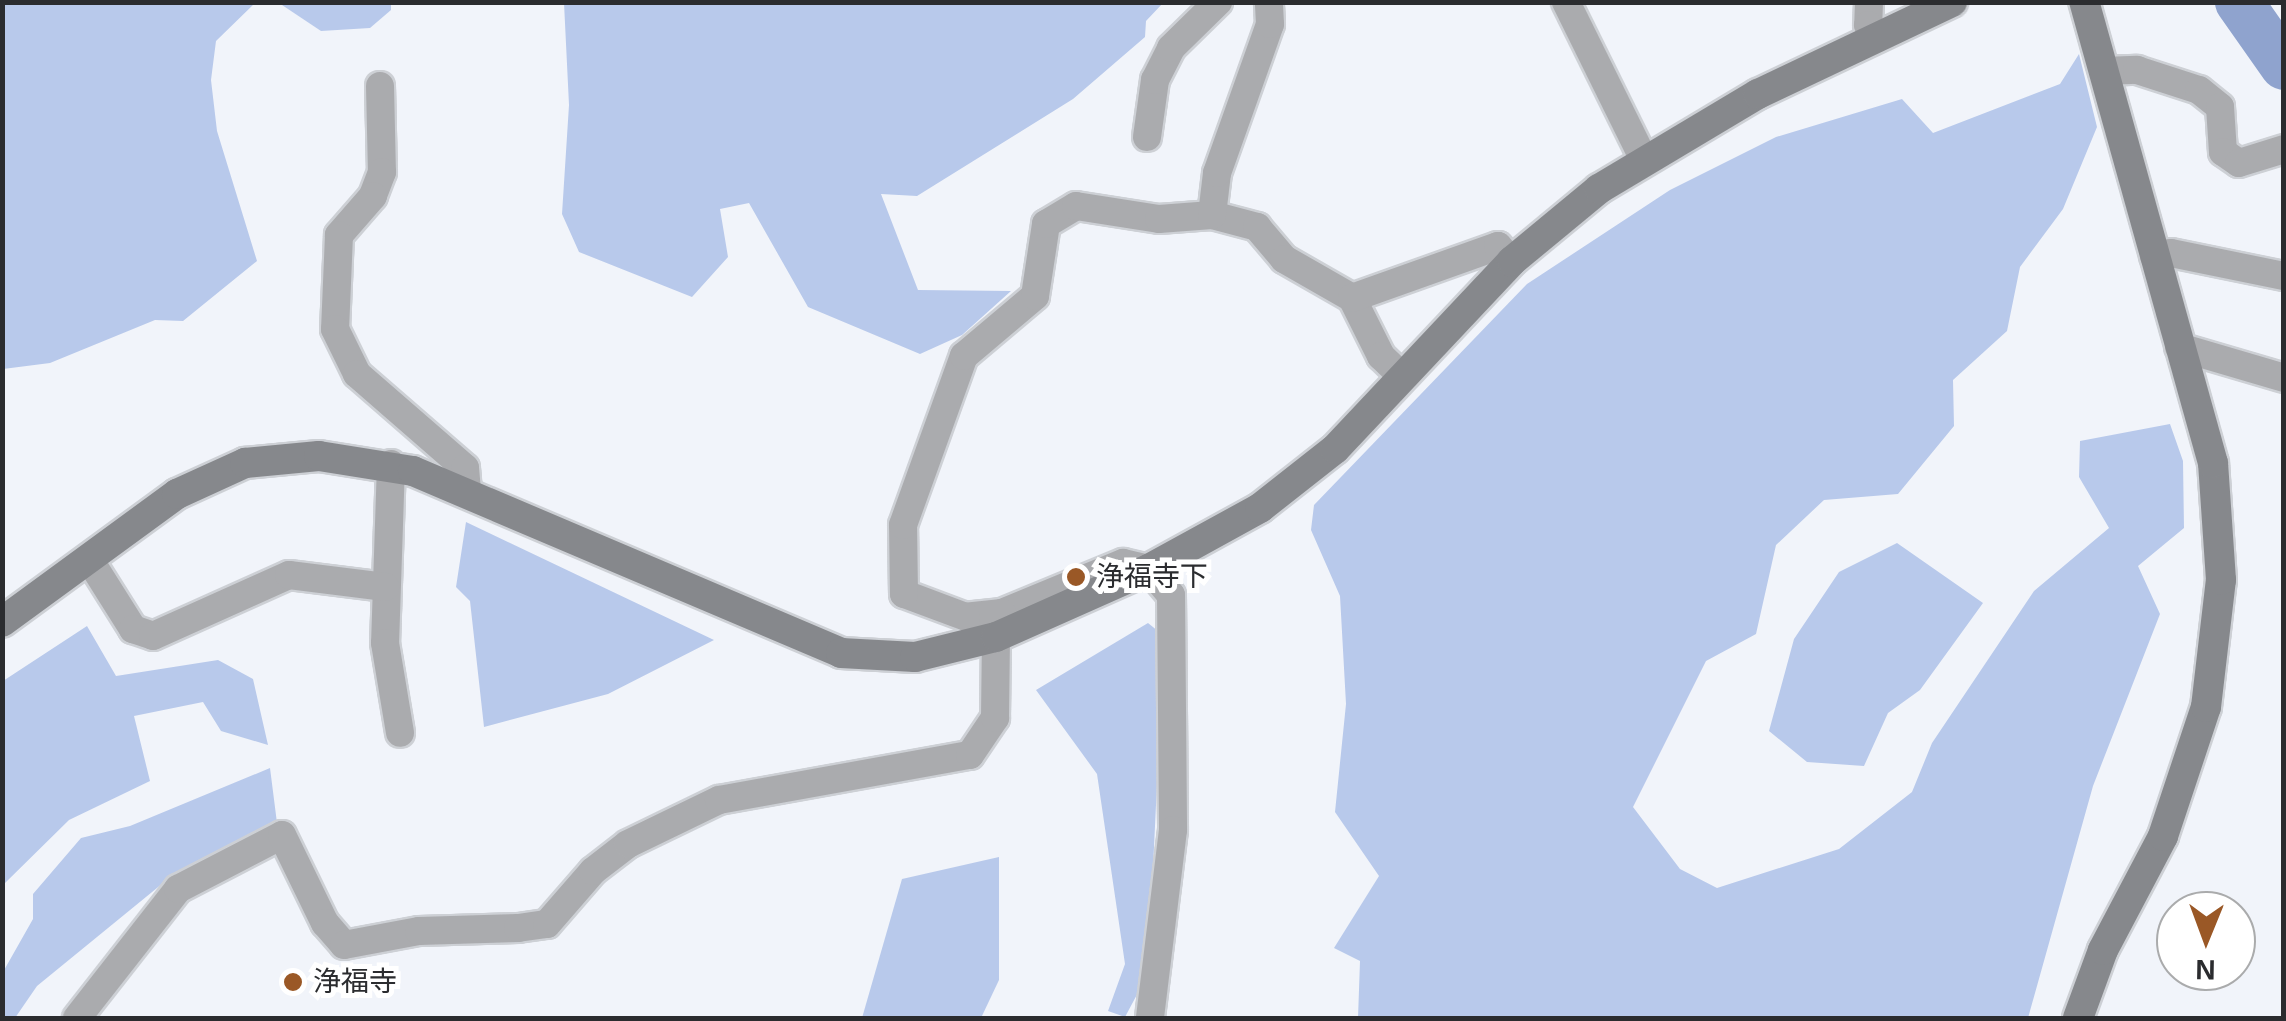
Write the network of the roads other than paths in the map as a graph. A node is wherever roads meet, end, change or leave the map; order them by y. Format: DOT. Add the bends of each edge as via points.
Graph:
graph roads {
  1 [pos="1218,2"];
  2 [pos="1269,2"];
  3 [pos="1566,2"];
  4 [pos="1870,2"];
  5 [pos="1952,2"];
  6 [pos="2084,2"];
  7 [pos="1876,38"];
  8 [pos="2103,71"];
  9 [pos="380,86"];
  10 [pos="1147,138"];
  11 [pos="2284,149"];
  12 [pos="1644,160"];
  13 [pos="1212,215"];
  14 [pos="2154,256"];
  15 [pos="1512,261"];
  16 [pos="2284,276"];
  17 [pos="1352,298"];
  18 [pos="2180,347"];
  19 [pos="1403,377"];
  20 [pos="2284,378"];
  21 [pos="391,464"];
  22 [pos="466,491"];
  23 [pos="89,559"];
  24 [pos="1149,570"];
  25 [pos="385,587"];
  26 [pos="2,622"];
  27 [pos="999,625"];
  28 [pos="400,733"];
  29 [pos="77,1018"];
  30 [pos="1150,1018"];
  31 [pos="2078,1018"];
  1 -- 10 [label="street" via="1171,48 1155,80"];
  2 -- 13 [label="street" via="1270,24 1217,173"];
  3 -- 12 [label="street"];
  4 -- 7 [label="street" via="1868,24"];
  5 -- 7 [label="street"];
  6 -- 8 [label="street"];
  7 -- 12 [label="street" via="1758,94"];
  8 -- 11 [label="street" via="2137,70 2199,90 2220,107 2223,152 2239,164"];
  8 -- 14 [label="street"];
  9 -- 22 [label="street" via="382,172 373,196 340,235 334,329 357,374 465,468"];
  12 -- 15 [label="street"];
  13 -- 17 [label="street" via="1257,227 1284,259"];
  13 -- 27 [label="street" via="1158,218 1076,206 1046,224 1035,296 964,356 922,487 903,524 904,594"];
  14 -- 16 [label="street" via="2171,253"];
  14 -- 18 [label="street"];
  15 -- 17 [label="street" via="1498,246"];
  15 -- 19 [label="street"];
  17 -- 19 [label="street" via="1381,356"];
  18 -- 20 [label="street"];
  18 -- 31 [label="street" via="2213,462 2222,580 2206,706 2164,836 2103,950"];
  19 -- 24 [label="street" via="1335,448 1260,508"];
  21 -- 22 [label="street"];
  21 -- 23 [label="street" via="319,456 246,462 177,494"];
  21 -- 25 [label="street"];
  22 -- 27 [label="street" via="841,653 915,656"];
  23 -- 25 [label="street" via="132,629 152,636 289,575"];
  23 -- 26 [label="street"];
  24 -- 27 [label="street"];
  24 -- 30 [label="street" via="1171,595 1175,628 1173,830"];
  25 -- 28 [label="street" via="385,643"];
  27 -- 29 [label="street" via="995,718 970,755 719,800 628,844 546,924 419,931 372,945 344,944 324,923 282,835 178,890"];
}
